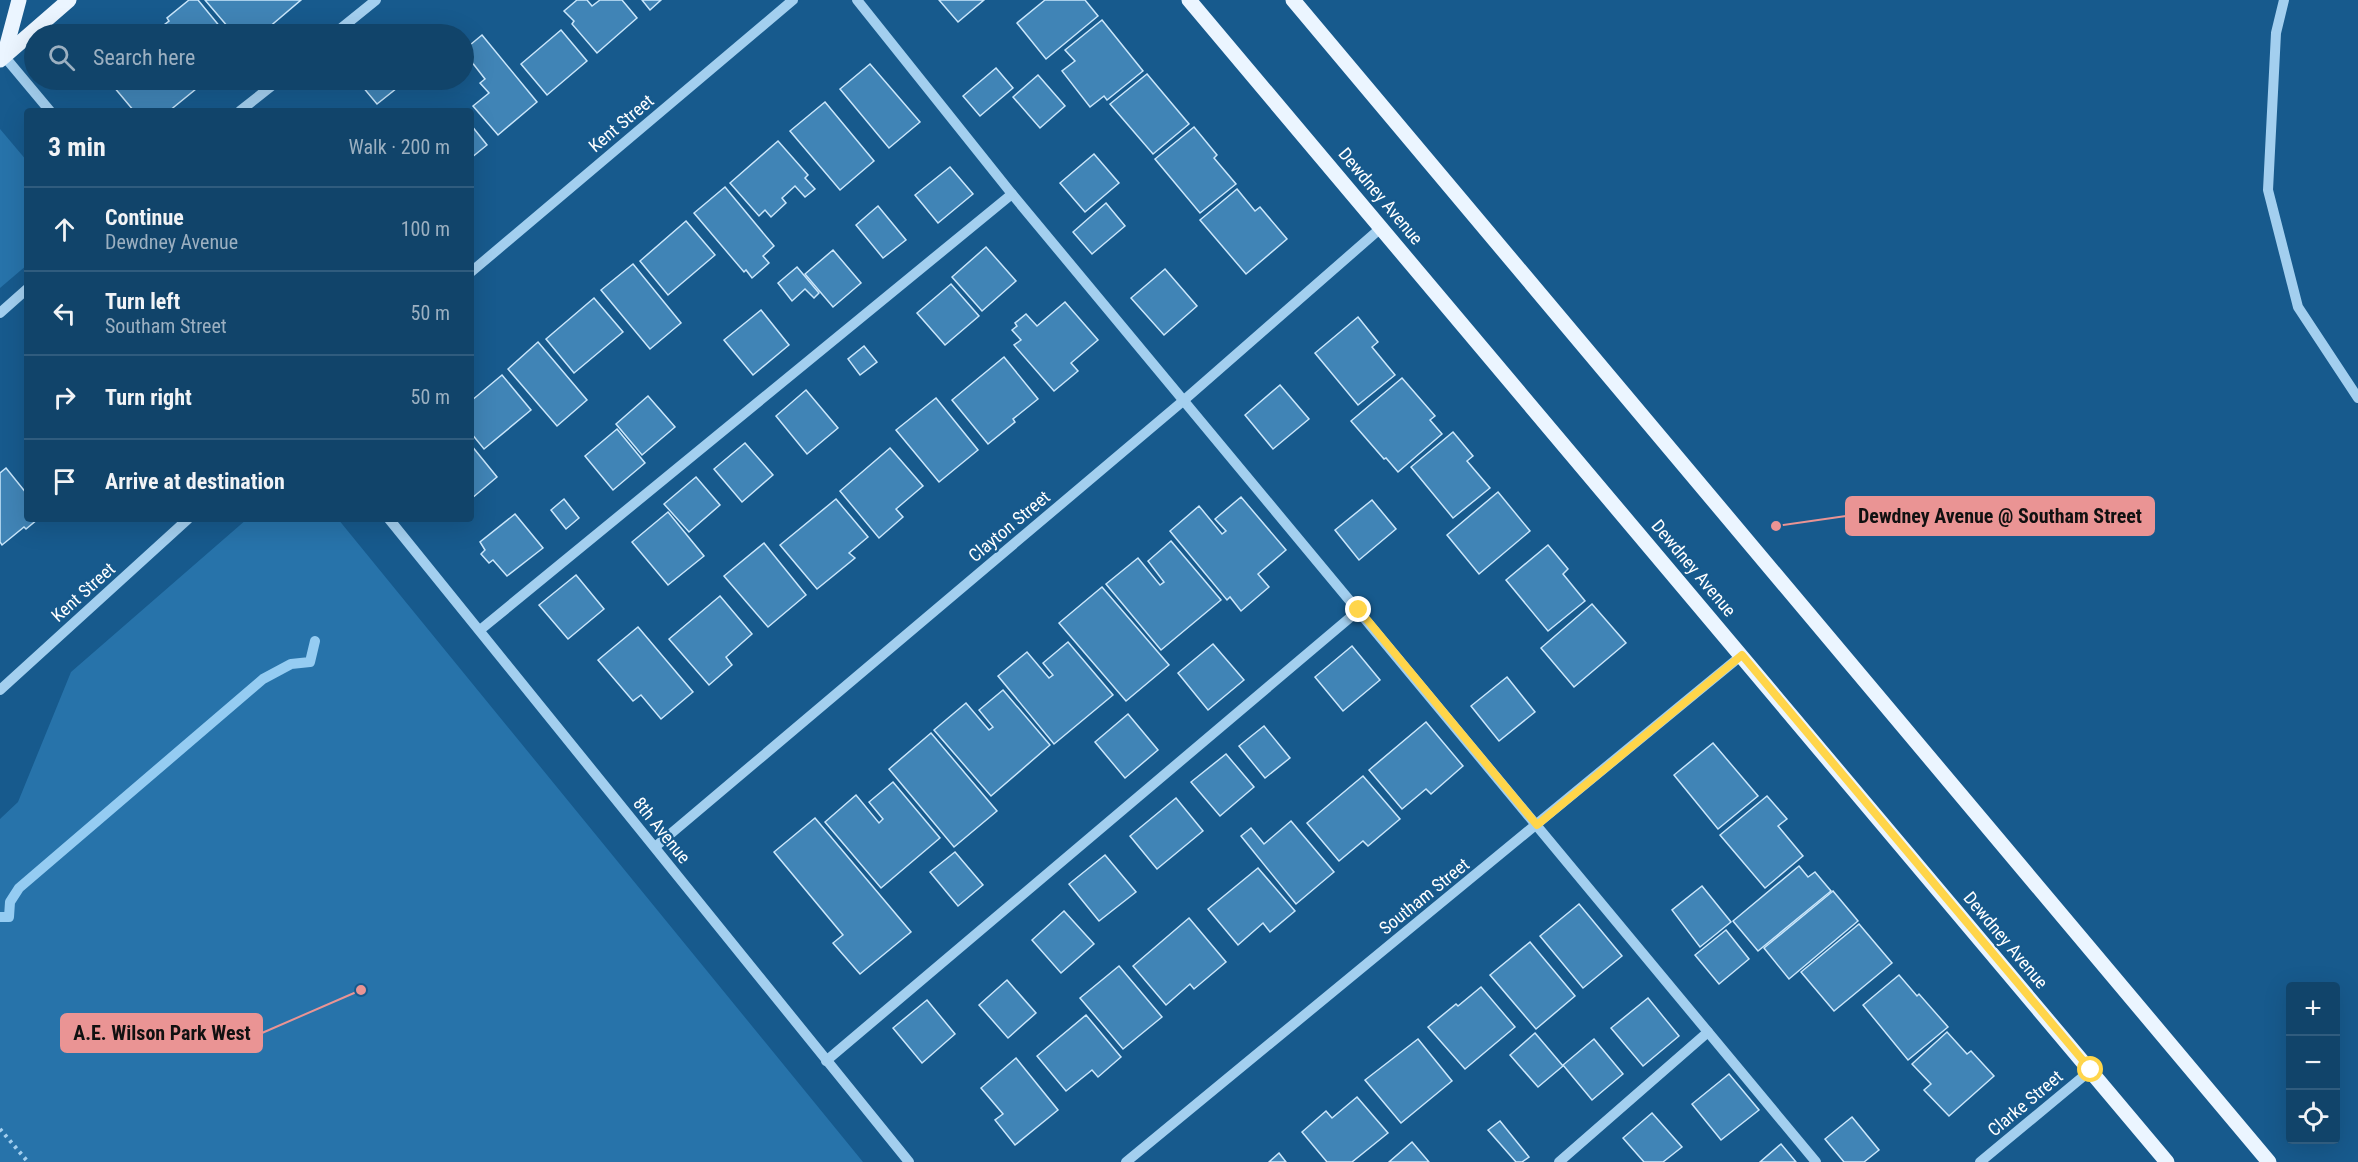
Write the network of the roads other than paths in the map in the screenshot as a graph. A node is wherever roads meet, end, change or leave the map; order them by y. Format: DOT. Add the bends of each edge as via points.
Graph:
graph roads {
  1 [pos="19,0"];
  2 [pos="69,0"];
  3 [pos="376,0"];
  4 [pos="793,0"];
  5 [pos="857,0"];
  6 [pos="1190,0"];
  7 [pos="1293,0"];
  8 [pos="2284,0"];
  9 [pos="40,24"];
  10 [pos="346,24"];
  11 [pos="24,38"];
  12 [pos="1,57"];
  13 [pos="24,82"];
  14 [pos="31,90"];
  15 [pos="266,90"];
  16 [pos="47,108"];
  17 [pos="244,108"];
  18 [pos="1012,194"];
  19 [pos="1382,227"];
  20 [pos="474,269"];
  21 [pos="24,292"];
  22 [pos="0,312"];
  23 [pos="2358,398"];
  24 [pos="1184,401"];
  25 [pos="185,522"];
  26 [pos="391,522"];
  27 [pos="1359,610"];
  28 [pos="480,630"];
  29 [pos="1742,655"];
  30 [pos="0,690"];
  31 [pos="1537,825"];
  32 [pos="655,847"];
  33 [pos="1708,1032"];
  34 [pos="826,1061"];
  35 [pos="2091,1070"];
  36 [pos="909,1162"];
  37 [pos="1126,1162"];
  38 [pos="1559,1162"];
  39 [pos="1816,1162"];
  40 [pos="1980,1162"];
  41 [pos="2167,1162"];
  42 [pos="2269,1162"];
  1 -- 12 [label="main road"];
  2 -- 9 [label="main road"];
  3 -- 10 [label="street"];
  4 -- 20 [label="street, Kent Street"];
  5 -- 18 [label="street"];
  6 -- 19 [label="main road, Dewdney Avenue"];
  7 -- 42 [label="main road"];
  8 -- 23 [label="street" via="2276,33 2268,190 2298,307"];
  11 -- 12 [label="main road"];
  12 -- 13 [label="street"];
  14 -- 16 [label="street"];
  15 -- 17 [label="street"];
  18 -- 24 [label="street"];
  18 -- 28 [label="street"];
  19 -- 24 [label="street, Clayton Street"];
  19 -- 29 [label="main road, Dewdney Avenue"];
  21 -- 22 [label="street"];
  24 -- 27 [label="street"];
  24 -- 32 [label="street, Clayton Street"];
  25 -- 30 [label="street, Kent Street"];
  26 -- 28 [label="street, 8th Avenue"];
  27 -- 31 [label="street"];
  27 -- 34 [label="street"];
  28 -- 32 [label="street, 8th Avenue"];
  29 -- 31 [label="street, Southam Street"];
  29 -- 35 [label="main road, Dewdney Avenue"];
  31 -- 33 [label="street"];
  31 -- 37 [label="street, Southam Street"];
  32 -- 34 [label="street, 8th Avenue"];
  33 -- 38 [label="street"];
  33 -- 39 [label="street"];
  34 -- 36 [label="street, 8th Avenue"];
  35 -- 40 [label="street, Clarke Street"];
  35 -- 41 [label="main road, Dewdney Avenue"];
}
